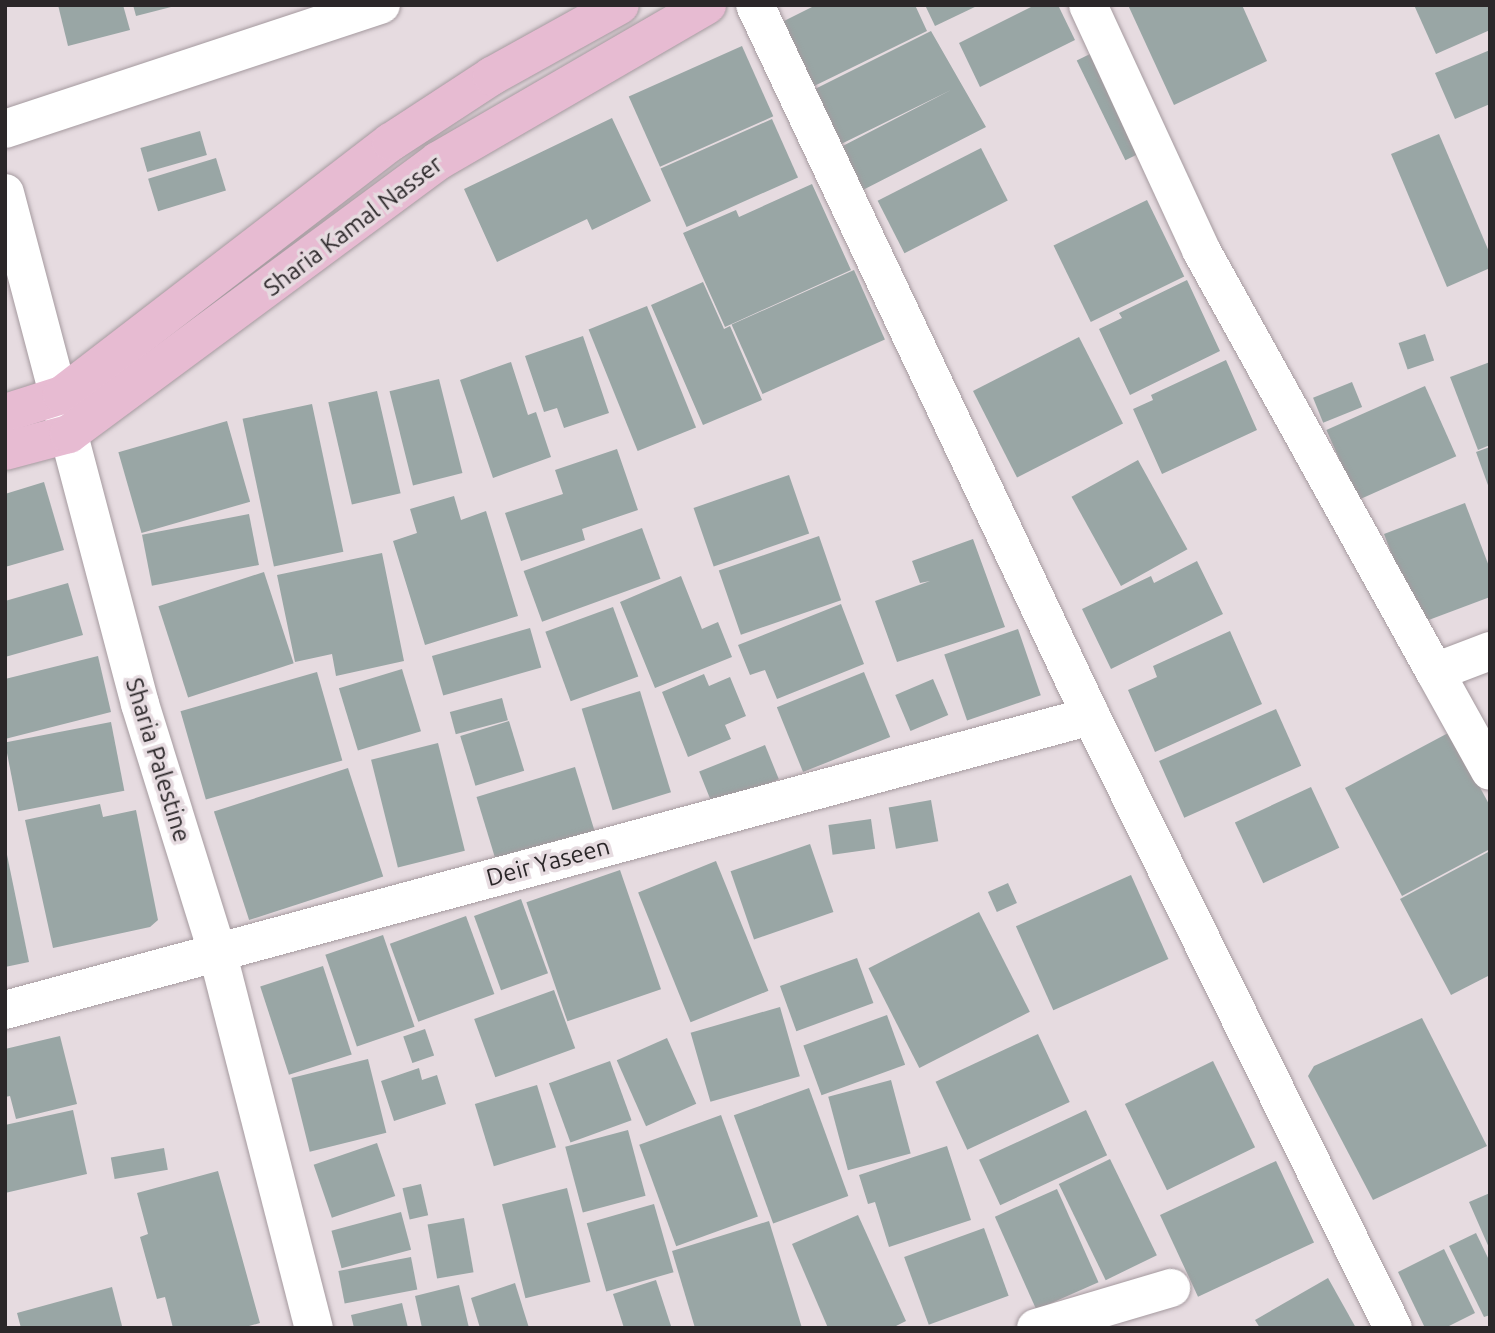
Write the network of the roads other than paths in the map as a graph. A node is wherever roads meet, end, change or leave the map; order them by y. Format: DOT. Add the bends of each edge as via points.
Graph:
graph roads {
  1 [pos="381,5"];
  2 [pos="620,5"];
  3 [pos="707,5"];
  4 [pos="755,5"];
  5 [pos="1088,5"];
  6 [pos="5,128"];
  7 [pos="5,192"];
  8 [pos="62,395"];
  9 [pos="5,413"];
  10 [pos="69,434"];
  11 [pos="5,452"];
  12 [pos="1490,651"];
  13 [pos="1435,672"];
  14 [pos="1091,716"];
  15 [pos="1490,771"];
  16 [pos="217,951"];
  17 [pos="5,1010"];
  18 [pos="1171,1288"];
  19 [pos="314,1328"];
  20 [pos="1036,1328"];
  21 [pos="1394,1328"];
  1 -- 6 [label="street"];
  2 -- 8 [label="main road, Sharia Kamal Nasser" via="492,76 391,142"];
  3 -- 10 [label="main road, Sharia Kamal Nasser" via="438,161"];
  4 -- 14 [label="street"];
  5 -- 13 [label="street" via="1201,250"];
  7 -- 8 [label="street, Sharia Palestine"];
  8 -- 9 [label="main road, Sharia Kamal Nasser"];
  8 -- 10 [label="street, Sharia Palestine"];
  10 -- 11 [label="main road, Sharia Kamal Nasser"];
  10 -- 16 [label="street, Sharia Palestine" via="140,704"];
  12 -- 13 [label="street"];
  13 -- 15 [label="street"];
  14 -- 16 [label="street, Deir Yaseen"];
  14 -- 21 [label="street"];
  16 -- 17 [label="street, Deir Yaseen"];
  16 -- 19 [label="street, Sharia Palestine"];
  18 -- 20 [label="street"];
}
